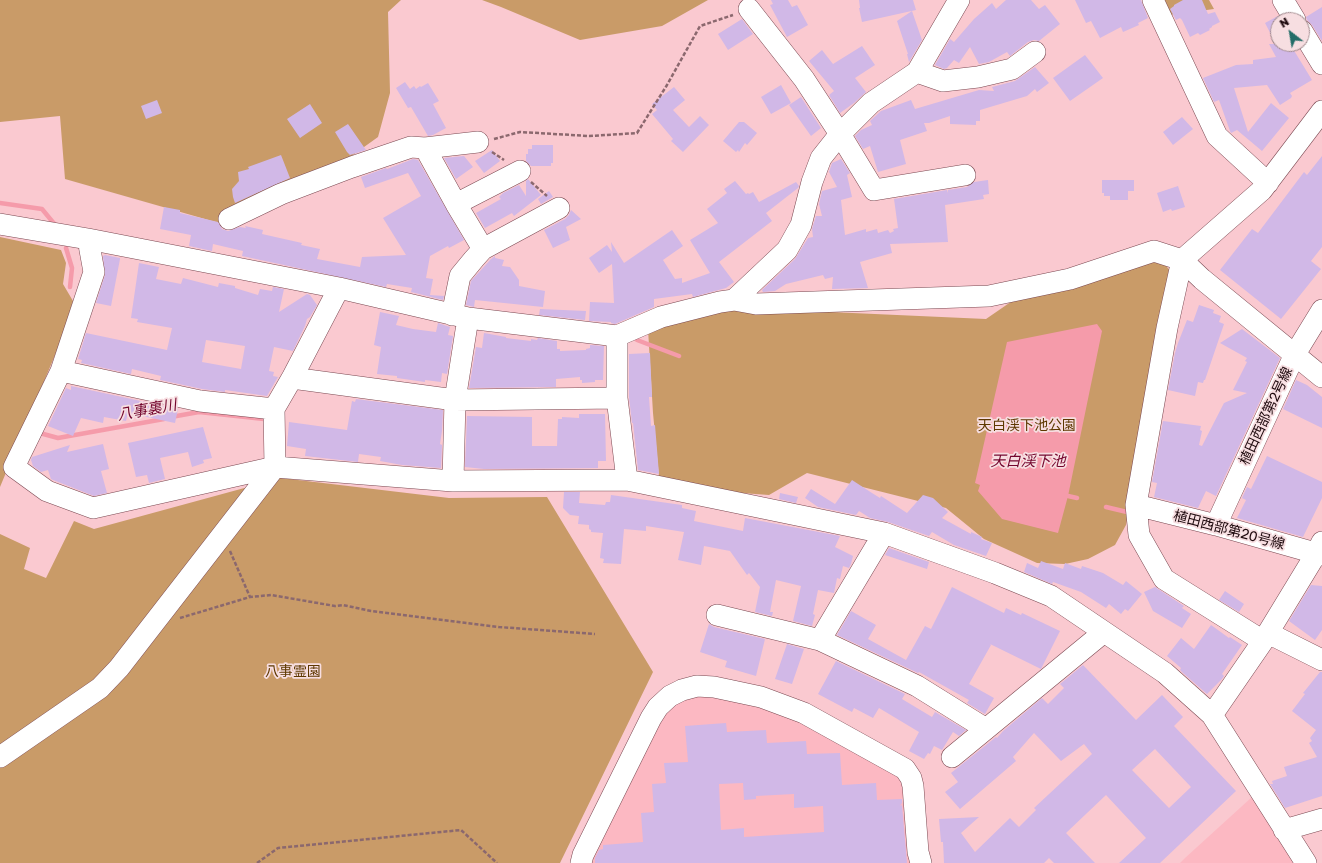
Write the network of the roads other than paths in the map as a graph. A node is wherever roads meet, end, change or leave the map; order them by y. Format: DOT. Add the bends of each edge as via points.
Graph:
graph roads {
  1 [pos="960,0"];
  2 [pos="1153,0"];
  3 [pos="1283,0"];
  4 [pos="749,9"];
  5 [pos="1290,12"];
  6 [pos="1310,45"];
  7 [pos="1035,52"];
  8 [pos="1322,64"];
  9 [pos="917,72"];
  10 [pos="1322,111"];
  11 [pos="840,134"];
  12 [pos="478,142"];
  13 [pos="425,148"];
  14 [pos="520,171"];
  15 [pos="965,175"];
  16 [pos="1268,183"];
  17 [pos="456,204"];
  18 [pos="559,208"];
  19 [pos="229,219"];
  20 [pos="0,224"];
  21 [pos="88,239"];
  22 [pos="483,249"];
  23 [pos="1182,260"];
  24 [pos="339,288"];
  25 [pos="727,301"];
  26 [pos="1322,310"];
  27 [pos="460,317"];
  28 [pos="617,336"];
  29 [pos="1295,354"];
  30 [pos="61,371"];
  31 [pos="1322,377"];
  32 [pos="292,378"];
  33 [pos="617,398"];
  34 [pos="455,400"];
  35 [pos="274,409"];
  36 [pos="276,466"];
  37 [pos="627,480"];
  38 [pos="453,481"];
  39 [pos="1136,505"];
  40 [pos="1216,525"];
  41 [pos="884,533"];
  42 [pos="1320,550"];
  43 [pos="717,615"];
  44 [pos="1104,632"];
  45 [pos="1265,637"];
  46 [pos="820,640"];
  47 [pos="1322,660"];
  48 [pos="1212,715"];
  49 [pos="986,729"];
  50 [pos="0,757"];
  51 [pos="952,757"];
  52 [pos="1322,819"];
  53 [pos="1284,830"];
  54 [pos="581,863"];
  55 [pos="921,863"];
  56 [pos="1306,863"];
  1 -- 9 [label="street"];
  2 -- 16 [label="street" via="1217,136"];
  3 -- 5 [label="street"];
  4 -- 11 [label="street" via="804,80"];
  6 -- 8 [label="street"];
  7 -- 9 [label="street" via="1012,69 978,78 943,81"];
  9 -- 11 [label="street" via="871,102"];
  10 -- 16 [label="street"];
  11 -- 15 [label="street" via="874,190"];
  11 -- 25 [label="street" via="822,158 812,182 801,225 787,250"];
  12 -- 13 [label="street"];
  13 -- 17 [label="street"];
  13 -- 19 [label="street" via="411,147 352,167 281,194"];
  14 -- 17 [label="street"];
  16 -- 23 [label="street"];
  17 -- 22 [label="street"];
  18 -- 22 [label="street"];
  20 -- 21 [label="street"];
  21 -- 24 [label="street"];
  21 -- 30 [label="street" via="94,272"];
  22 -- 27 [label="street" via="460,276"];
  23 -- 25 [label="street" via="1154,251 1070,279 989,296 756,304"];
  23 -- 29 [label="street"];
  23 -- 39 [label="street" via="1166,328"];
  24 -- 27 [label="street"];
  24 -- 32 [label="street"];
  25 -- 28 [label="street" via="661,317"];
  26 -- 29 [label="street, 植田西部第2号線"];
  27 -- 28 [label="street"];
  27 -- 34 [label="street"];
  28 -- 33 [label="street"];
  29 -- 31 [label="street"];
  29 -- 40 [label="street, 植田西部第2号線"];
  30 -- 35 [label="street" via="200,401"];
  30 -- 36 [label="street" via="14,467 47,491 93,508"];
  32 -- 34 [label="street"];
  32 -- 35 [label="street"];
  33 -- 34 [label="street"];
  33 -- 37 [label="street"];
  34 -- 38 [label="street"];
  35 -- 36 [label="street"];
  36 -- 38 [label="street"];
  36 -- 50 [label="street" via="119,668 100,688"];
  37 -- 38 [label="street"];
  37 -- 41 [label="street"];
  39 -- 40 [label="street, 植田西部第20号線"];
  39 -- 45 [label="street" via="1139,535 1164,579"];
  40 -- 42 [label="street, 植田西部第20号線"];
  41 -- 44 [label="street" via="1051,596"];
  41 -- 46 [label="street"];
  42 -- 45 [label="street"];
  43 -- 46 [label="street"];
  44 -- 48 [label="street" via="1165,673"];
  44 -- 49 [label="street"];
  45 -- 47 [label="street"];
  45 -- 48 [label="street"];
  46 -- 49 [label="street" via="918,686"];
  48 -- 53 [label="street"];
  49 -- 51 [label="street"];
  52 -- 53 [label="street"];
  53 -- 56 [label="street"];
  54 -- 55 [label="street" via="658,707 670,696 697,686 761,697 804,713 905,770 912,778"];
}
